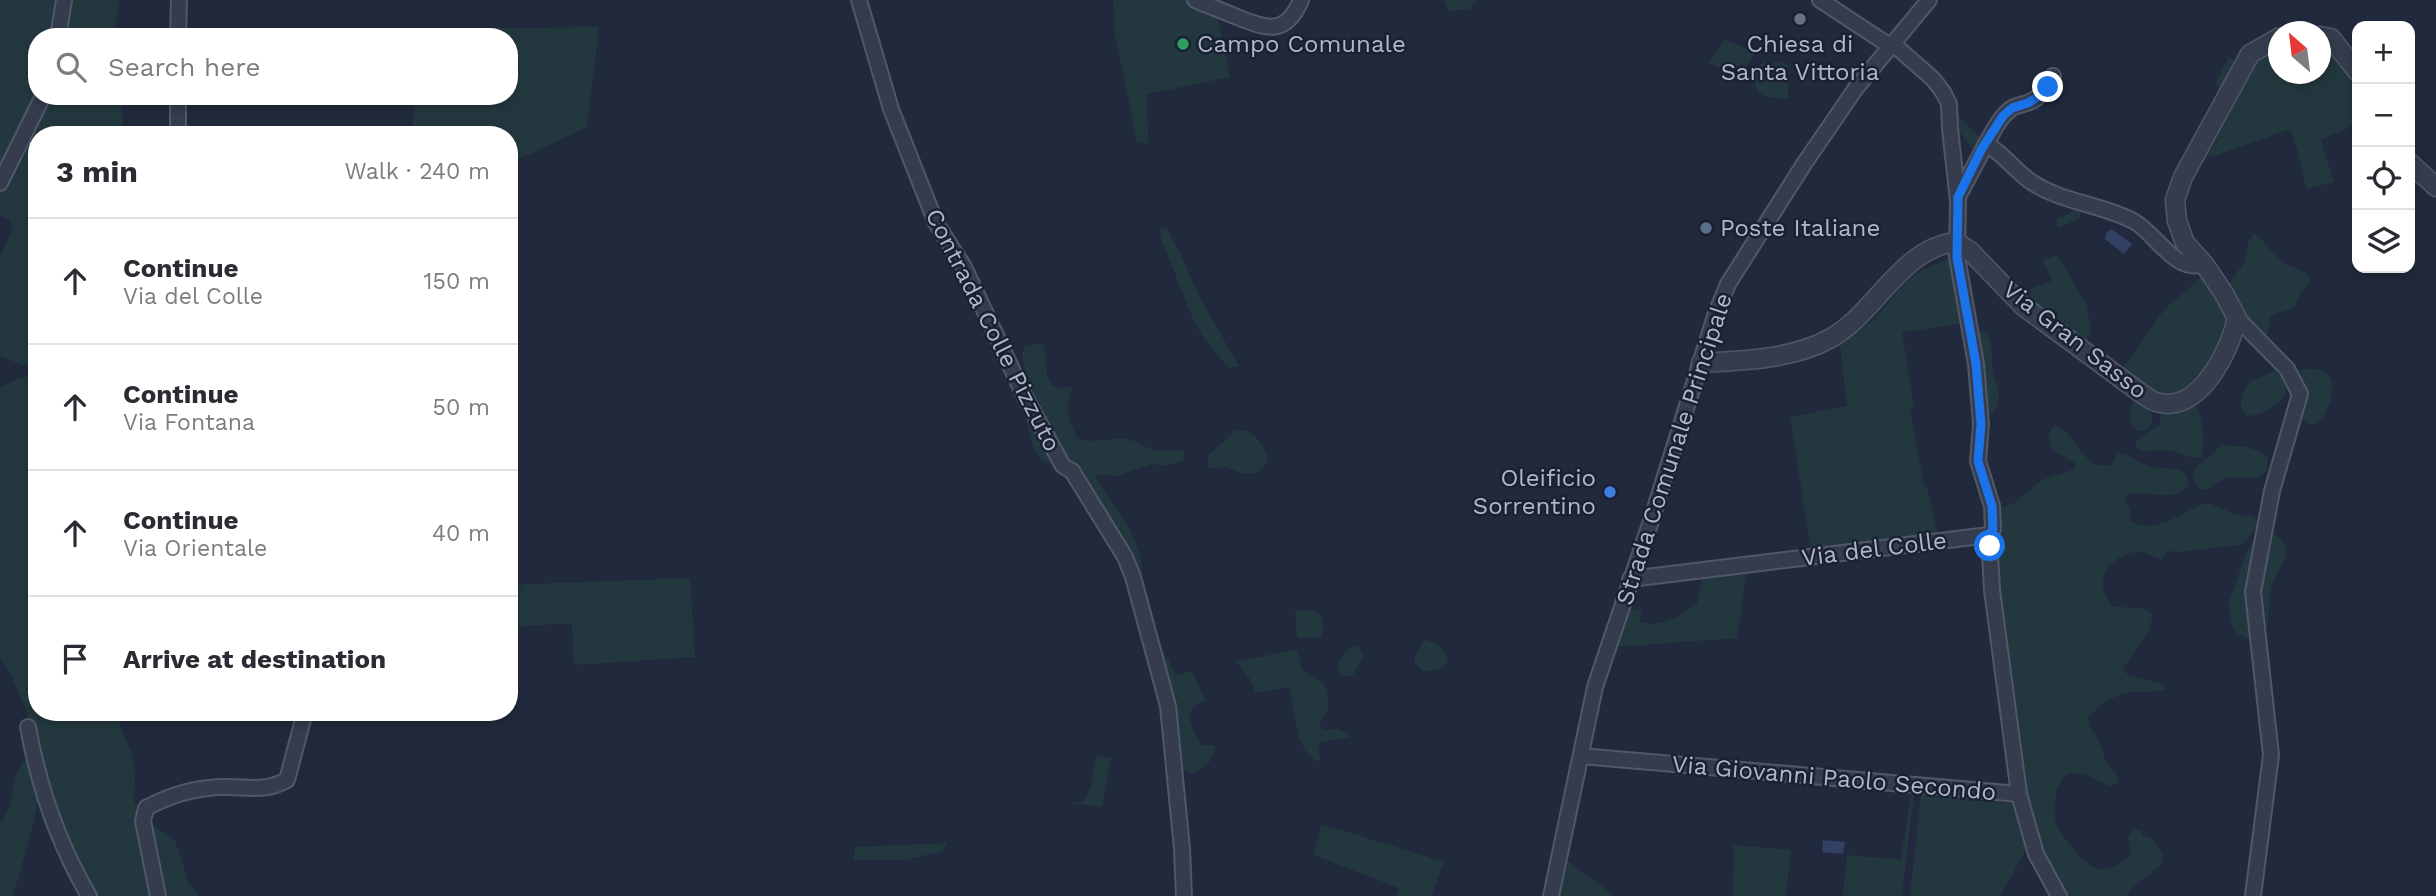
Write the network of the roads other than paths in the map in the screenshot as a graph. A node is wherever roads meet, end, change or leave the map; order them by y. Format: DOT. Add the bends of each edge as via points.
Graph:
graph roads {
  1 [pos="64,0"];
  2 [pos="179,0"];
  3 [pos="859,0"];
  4 [pos="1195,0"];
  5 [pos="1301,0"];
  6 [pos="1820,0"];
  7 [pos="1929,0"];
  8 [pos="59,28"];
  9 [pos="178,28"];
  10 [pos="2331,38"];
  11 [pos="1891,44"];
  12 [pos="2268,44"];
  13 [pos="2352,65"];
  14 [pos="2053,76"];
  15 [pos="39,105"];
  16 [pos="178,105"];
  17 [pos="28,126"];
  18 [pos="28,126"];
  19 [pos="178,126"];
  20 [pos="1986,144"];
  21 [pos="2415,168"];
  22 [pos="0,183"];
  23 [pos="2436,187"];
  24 [pos="1958,197"];
  25 [pos="1956,242"];
  26 [pos="2204,264"];
  27 [pos="2237,318"];
  28 [pos="1701,363"];
  29 [pos="1989,535"];
  30 [pos="1630,579"];
  31 [pos="303,721"];
  32 [pos="28,727"];
  33 [pos="1581,756"];
  34 [pos="2019,794"];
  35 [pos="89,896"];
  36 [pos="158,896"];
  37 [pos="1184,896"];
  38 [pos="1551,896"];
  39 [pos="2059,896"];
  40 [pos="2253,896"];
  1 -- 8 [label="street"];
  2 -- 9 [label="street"];
  3 -- 37 [label="street, Contrada Colle Pizzuto" via="891,109 936,223 964,267 1063,466 1072,471 1133,577 1168,706"];
  4 -- 5 [label="street" via="1265,28 1279,27 1290,19"];
  6 -- 11 [label="street"];
  7 -- 11 [label="street, Strada Comunale Principale"];
  10 -- 13 [label="street"];
  11 -- 24 [label="street" via="1933,79 1949,104"];
  11 -- 28 [label="street, Strada Comunale Principale" via="1804,164 1728,284"];
  12 -- 26 [label="street" via="2250,54 2175,200 2176,220 2185,243"];
  14 -- 20 [label="street" via="2039,96 2003,116"];
  15 -- 17 [label="street"];
  16 -- 19 [label="street"];
  18 -- 22 [label="street"];
  20 -- 24 [label="street"];
  20 -- 26 [label="street" via="2031,182 2133,221 2183,265"];
  21 -- 23 [label="street"];
  24 -- 25 [label="street"];
  25 -- 27 [label="street, Via Gran Sasso" via="2023,306 2157,402 2172,403 2200,389 2219,365"];
  25 -- 28 [label="street" via="1936,246 1909,265 1831,338 1781,356"];
  25 -- 29 [label="street" via="1976,364 1981,424 1978,461 1992,506"];
  26 -- 27 [label="street"];
  27 -- 40 [label="street" via="2287,369 2300,394 2272,491 2253,592 2271,755"];
  28 -- 30 [label="street, Strada Comunale Principale"];
  29 -- 30 [label="street, Via del Colle"];
  29 -- 34 [label="street"];
  30 -- 33 [label="street, Strada Comunale Principale" via="1595,687"];
  31 -- 36 [label="street" via="287,780 274,788 194,790 168,796 146,808 143,821"];
  32 -- 35 [label="street" via="49,812"];
  33 -- 34 [label="street, Via Giovanni Paolo Secondo"];
  33 -- 38 [label="street, Strada Comunale Principale"];
  34 -- 39 [label="street, Via Giovanni Paolo Secondo" via="2036,854"];
}
